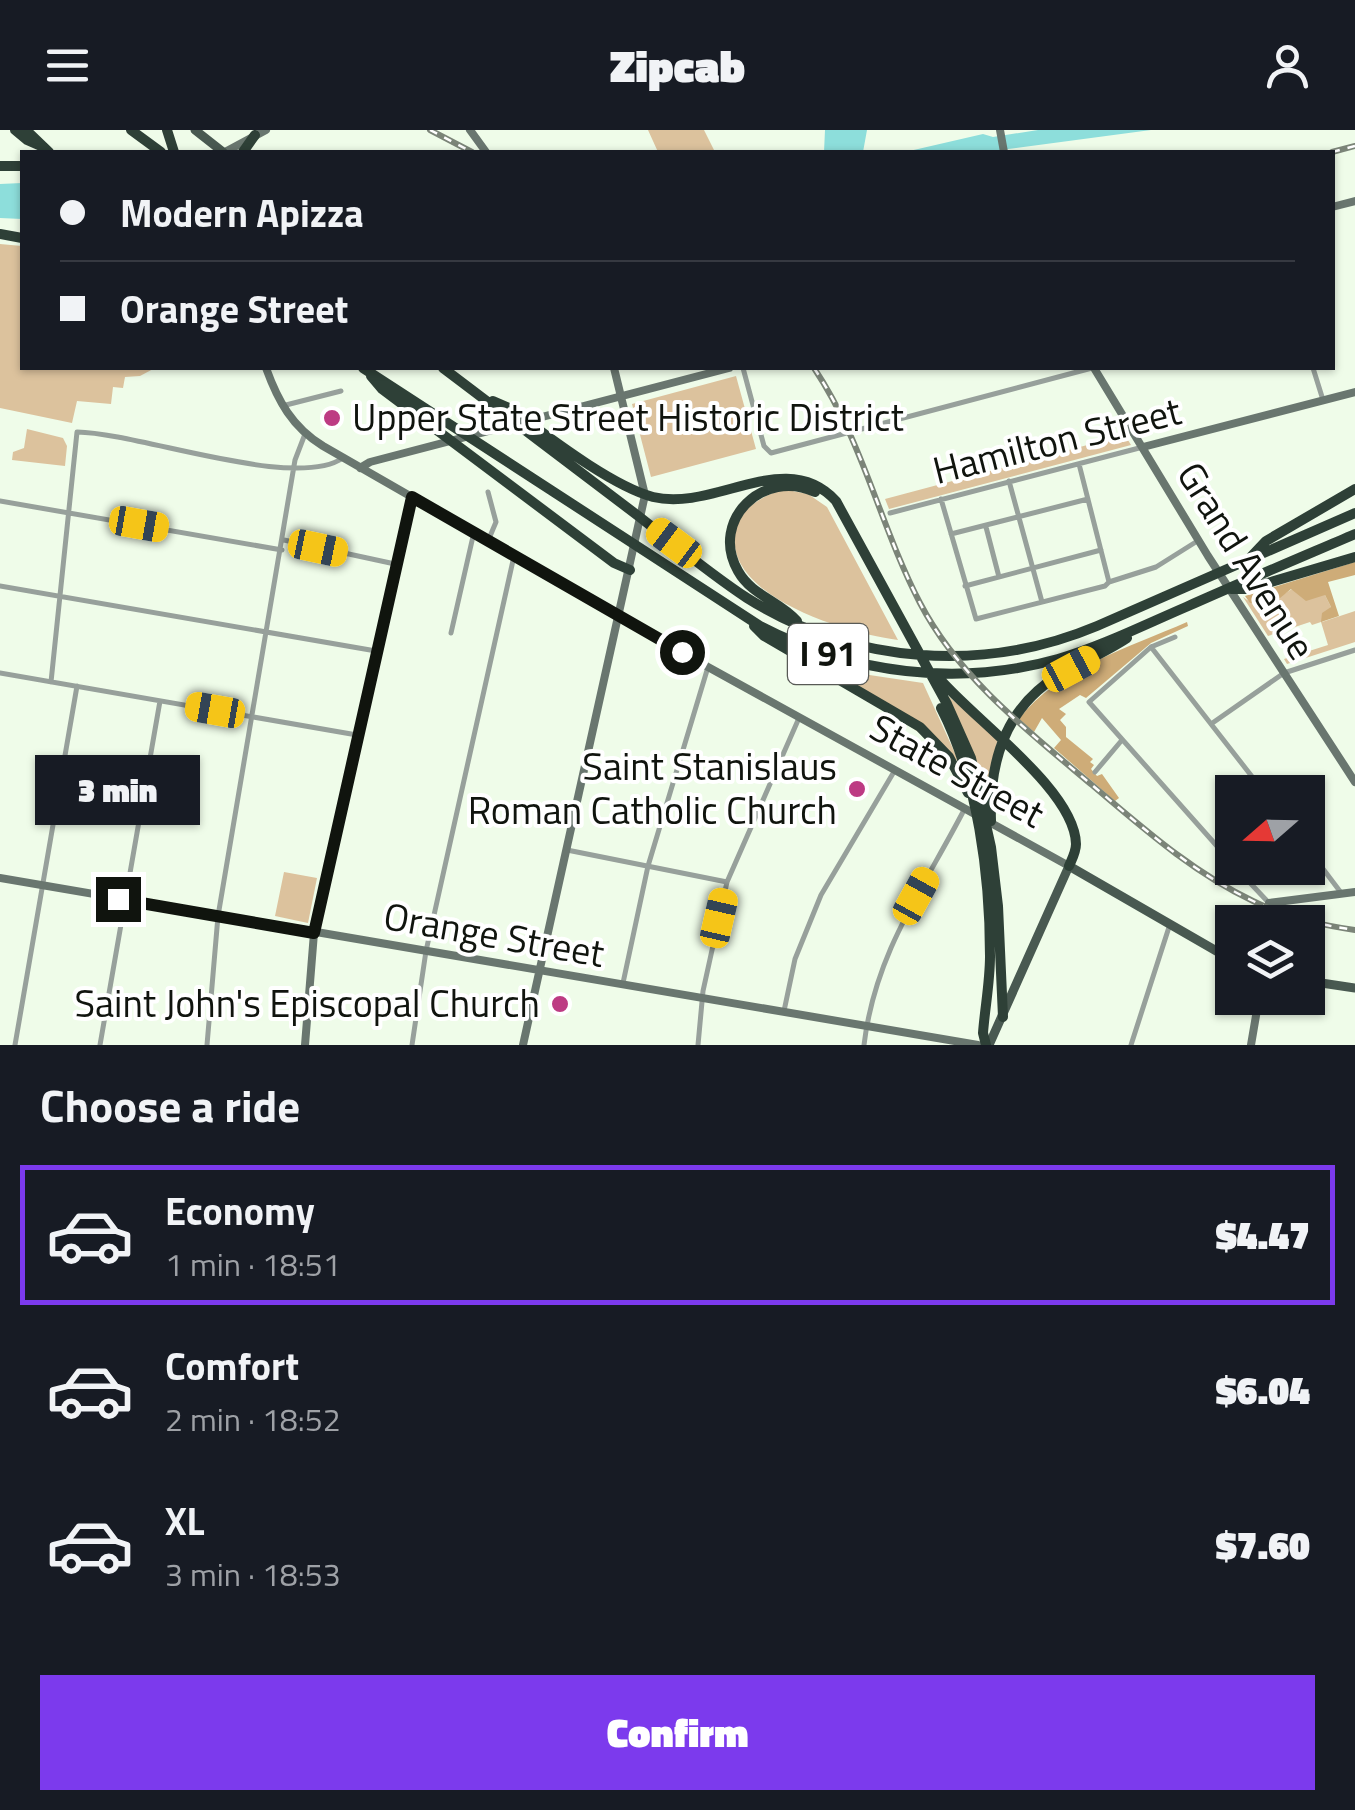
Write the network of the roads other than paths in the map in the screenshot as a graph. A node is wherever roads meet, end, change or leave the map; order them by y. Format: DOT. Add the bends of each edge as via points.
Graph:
graph roads {
  1 [pos="15,130"];
  2 [pos="131,130"];
  3 [pos="195,130"];
  4 [pos="261,132"];
  5 [pos="30,136"];
  6 [pos="46,150"];
  7 [pos="158,150"];
  8 [pos="221,150"];
  9 [pos="228,150"];
  10 [pos="267,370"];
  11 [pos="367,370"];
  12 [pos="368,370"];
  13 [pos="446,370"];
  14 [pos="615,370"];
  15 [pos="721,370"];
  16 [pos="743,370"];
  17 [pos="1085,370"];
  18 [pos="1094,370"];
  19 [pos="1314,370"];
  20 [pos="341,391"];
  21 [pos="1355,392"];
  22 [pos="622,396"];
  23 [pos="1324,400"];
  24 [pos="282,406"];
  25 [pos="533,430"];
  26 [pos="305,434"];
  27 [pos="1143,448"];
  28 [pos="344,458"];
  29 [pos="1078,463"];
  30 [pos="294,468"];
  31 [pos="360,468"];
  32 [pos="1010,481"];
  33 [pos="1355,489"];
  34 [pos="488,492"];
  35 [pos="412,497"];
  36 [pos="942,499"];
  37 [pos="1088,499"];
  38 [pos="0,500"];
  39 [pos="68,512"];
  40 [pos="890,513"];
  41 [pos="1355,513"];
  42 [pos="1019,517"];
  43 [pos="985,526"];
  44 [pos="474,532"];
  45 [pos="951,534"];
  46 [pos="1355,534"];
  47 [pos="284,540"];
  48 [pos="488,540"];
  49 [pos="1199,540"];
  50 [pos="282,550"];
  51 [pos="1101,550"];
  52 [pos="514,556"];
  53 [pos="1355,556"];
  54 [pos="1248,561"];
  55 [pos="395,564"];
  56 [pos="1033,568"];
  57 [pos="630,570"];
  58 [pos="999,577"];
  59 [pos="1109,582"];
  60 [pos="0,586"];
  61 [pos="965,586"];
  62 [pos="1231,589"];
  63 [pos="59,596"];
  64 [pos="1042,602"];
  65 [pos="620,616"];
  66 [pos="747,618"];
  67 [pos="801,626"];
  68 [pos="1137,628"];
  69 [pos="451,633"];
  70 [pos="268,634"];
  71 [pos="1175,637"];
  72 [pos="1151,648"];
  73 [pos="1355,650"];
  74 [pos="376,651"];
  75 [pos="923,660"];
  76 [pos="708,667"];
  77 [pos="0,673"];
  78 [pos="1284,673"];
  79 [pos="50,682"];
  80 [pos="77,686"];
  81 [pos="160,700"];
  82 [pos="253,717"];
  83 [pos="798,718"];
  84 [pos="1210,724"];
  85 [pos="358,735"];
  86 [pos="1122,740"];
  87 [pos="895,770"];
  88 [pos="1095,772"];
  89 [pos="1250,775"];
  90 [pos="1355,782"];
  91 [pos="977,808"];
  92 [pos="987,837"];
  93 [pos="1215,844"];
  94 [pos="567,850"];
  95 [pos="648,866"];
  96 [pos="1069,866"];
  97 [pos="1325,872"];
  98 [pos="0,878"];
  99 [pos="728,882"];
  100 [pos="1252,885"];
  101 [pos="43,886"];
  102 [pos="1355,892"];
  103 [pos="1342,894"];
  104 [pos="124,900"];
  105 [pos="1269,904"];
  106 [pos="218,916"];
  107 [pos="1172,922"];
  108 [pos="314,933"];
  109 [pos="1215,949"];
  110 [pos="426,951"];
  111 [pos="540,972"];
  112 [pos="1325,983"];
  113 [pos="622,985"];
  114 [pos="1355,988"];
  115 [pos="702,999"];
  116 [pos="784,1012"];
  117 [pos="1255,1015"];
  118 [pos="1003,1017"];
  119 [pos="866,1026"];
  120 [pos="15,1045"];
  121 [pos="100,1045"];
  122 [pos="206,1045"];
  123 [pos="305,1045"];
  124 [pos="412,1045"];
  125 [pos="523,1045"];
  126 [pos="698,1045"];
  127 [pos="864,1045"];
  128 [pos="978,1045"];
  129 [pos="988,1045"];
  130 [pos="1131,1045"];
  131 [pos="1250,1045"];
  1 -- 5 [label="highway"];
  2 -- 7 [label="highway"];
  3 -- 8 [label="main road"];
  4 -- 9 [label="main road"];
  5 -- 6 [label="highway"];
  10 -- 24 [label="main road, State Street"];
  11 -- 57 [label="highway" via="382,390"];
  12 -- 66 [label="highway, I 91"];
  13 -- 25 [label="highway"];
  14 -- 22 [label="main road"];
  15 -- 22 [label="main road"];
  16 -- 17 [label="street" via="768,452"];
  18 -- 27 [label="main road, Grand Avenue"];
  19 -- 23 [label="street"];
  20 -- 24 [label="street"];
  21 -- 23 [label="main road, Hamilton Street"];
  22 -- 31 [label="main road"];
  22 -- 57 [label="main road" via="646,487"];
  23 -- 27 [label="main road, Hamilton Street"];
  24 -- 26 [label="main road, State Street"];
  25 -- 67 [label="highway, I 91" via="737,591"];
  25 -- 75 [label="highway" via="655,497 701,498 787,477 820,486 839,505"];
  26 -- 28 [label="main road, State Street"];
  26 -- 30 [label="street"];
  27 -- 29 [label="street, Hamilton Street"];
  27 -- 49 [label="main road, Grand Avenue"];
  28 -- 30 [label="street"];
  28 -- 31 [label="main road, State Street"];
  29 -- 32 [label="street, Hamilton Street"];
  29 -- 37 [label="street"];
  30 -- 39 [label="street" via="80,431 74,437"];
  30 -- 47 [label="street"];
  31 -- 35 [label="main road, State Street"];
  32 -- 36 [label="street, Hamilton Street"];
  32 -- 42 [label="street"];
  33 -- 54 [label="highway" via="1266,541"];
  34 -- 48 [label="street" via="496,522"];
  35 -- 44 [label="main road, State Street"];
  35 -- 55 [label="main road"];
  36 -- 40 [label="street, Hamilton Street"];
  36 -- 45 [label="street"];
  37 -- 42 [label="street"];
  37 -- 51 [label="street"];
  38 -- 39 [label="street"];
  39 -- 50 [label="street"];
  39 -- 63 [label="street"];
  41 -- 54 [label="highway, I 91"];
  42 -- 43 [label="street"];
  42 -- 56 [label="street"];
  43 -- 45 [label="street"];
  43 -- 58 [label="street"];
  44 -- 48 [label="main road, State Street"];
  44 -- 69 [label="street"];
  45 -- 61 [label="street"];
  46 -- 62 [label="highway, I 91"];
  47 -- 50 [label="street"];
  47 -- 55 [label="street"];
  48 -- 52 [label="main road, State Street"];
  49 -- 59 [label="street" via="1146,571"];
  49 -- 78 [label="main road, Grand Avenue"];
  50 -- 70 [label="street"];
  51 -- 56 [label="street"];
  51 -- 59 [label="street"];
  52 -- 65 [label="main road, State Street"];
  52 -- 110 [label="street"];
  53 -- 62 [label="highway"];
  54 -- 67 [label="highway, I 91" via="1056,641 1008,652 906,654"];
  55 -- 74 [label="main road"];
  56 -- 58 [label="street"];
  56 -- 64 [label="street"];
  57 -- 65 [label="main road"];
  58 -- 61 [label="street"];
  59 -- 64 [label="street"];
  60 -- 63 [label="street"];
  61 -- 64 [label="street" via="972,614 981,619"];
  62 -- 68 [label="highway, I 91"];
  63 -- 70 [label="street"];
  63 -- 79 [label="street"];
  65 -- 76 [label="main road, State Street"];
  65 -- 94 [label="main road"];
  66 -- 68 [label="highway, I 91" via="818,651 916,672 980,673 1056,659"];
  66 -- 91 [label="highway" via="764,636 926,731"];
  67 -- 91 [label="highway" via="748,585 731,552 740,509 774,486 808,488 834,509 952,730"];
  68 -- 91 [label="highway" via="1028,699 1010,725"];
  70 -- 74 [label="street"];
  70 -- 82 [label="street"];
  71 -- 72 [label="street"];
  72 -- 84 [label="street"];
  72 -- 86 [label="street" via="1089,702"];
  73 -- 78 [label="street"];
  74 -- 85 [label="main road"];
  75 -- 91 [label="highway" via="967,747"];
  75 -- 96 [label="highway" via="1052,793 1076,841"];
  76 -- 83 [label="main road, State Street"];
  76 -- 95 [label="street"];
  77 -- 79 [label="street"];
  78 -- 84 [label="street"];
  78 -- 90 [label="main road, Grand Avenue"];
  79 -- 80 [label="street"];
  80 -- 81 [label="street"];
  80 -- 101 [label="street"];
  81 -- 82 [label="street"];
  81 -- 104 [label="street"];
  82 -- 85 [label="street"];
  82 -- 106 [label="street"];
  83 -- 87 [label="main road, State Street"];
  83 -- 99 [label="street"];
  84 -- 89 [label="street"];
  85 -- 108 [label="main road"];
  86 -- 88 [label="street"];
  86 -- 93 [label="street"];
  87 -- 91 [label="main road, State Street"];
  87 -- 116 [label="street" via="820,895 794,959"];
  91 -- 92 [label="highway"];
  91 -- 96 [label="main road, State Street"];
  91 -- 119 [label="street" via="885,957"];
  92 -- 118 [label="highway" via="1000,918"];
  92 -- 129 [label="highway"];
  94 -- 95 [label="street"];
  94 -- 111 [label="main road"];
  95 -- 99 [label="street"];
  95 -- 113 [label="street"];
  96 -- 107 [label="main road, State Street"];
  96 -- 118 [label="main road"];
  97 -- 103 [label="street"];
  98 -- 101 [label="main road, Orange Street"];
  99 -- 115 [label="street"];
  100 -- 105 [label="street"];
  101 -- 104 [label="main road, Orange Street"];
  101 -- 120 [label="street"];
  102 -- 103 [label="main road"];
  103 -- 105 [label="main road"];
  104 -- 106 [label="main road, Orange Street"];
  104 -- 121 [label="street"];
  106 -- 108 [label="main road, Orange Street"];
  106 -- 122 [label="street"];
  107 -- 109 [label="main road, State Street"];
  107 -- 130 [label="street"];
  108 -- 110 [label="main road, Orange Street"];
  108 -- 123 [label="main road"];
  110 -- 111 [label="main road, Orange Street"];
  110 -- 124 [label="street"];
  111 -- 113 [label="main road, Orange Street"];
  111 -- 125 [label="main road"];
  112 -- 114 [label="main road"];
  113 -- 115 [label="main road, Orange Street"];
  115 -- 116 [label="main road, Orange Street"];
  115 -- 126 [label="street"];
  116 -- 119 [label="main road, Orange Street"];
  117 -- 131 [label="main road"];
  118 -- 129 [label="main road"];
  119 -- 127 [label="street"];
  119 -- 128 [label="main road, Orange Street"];
}
